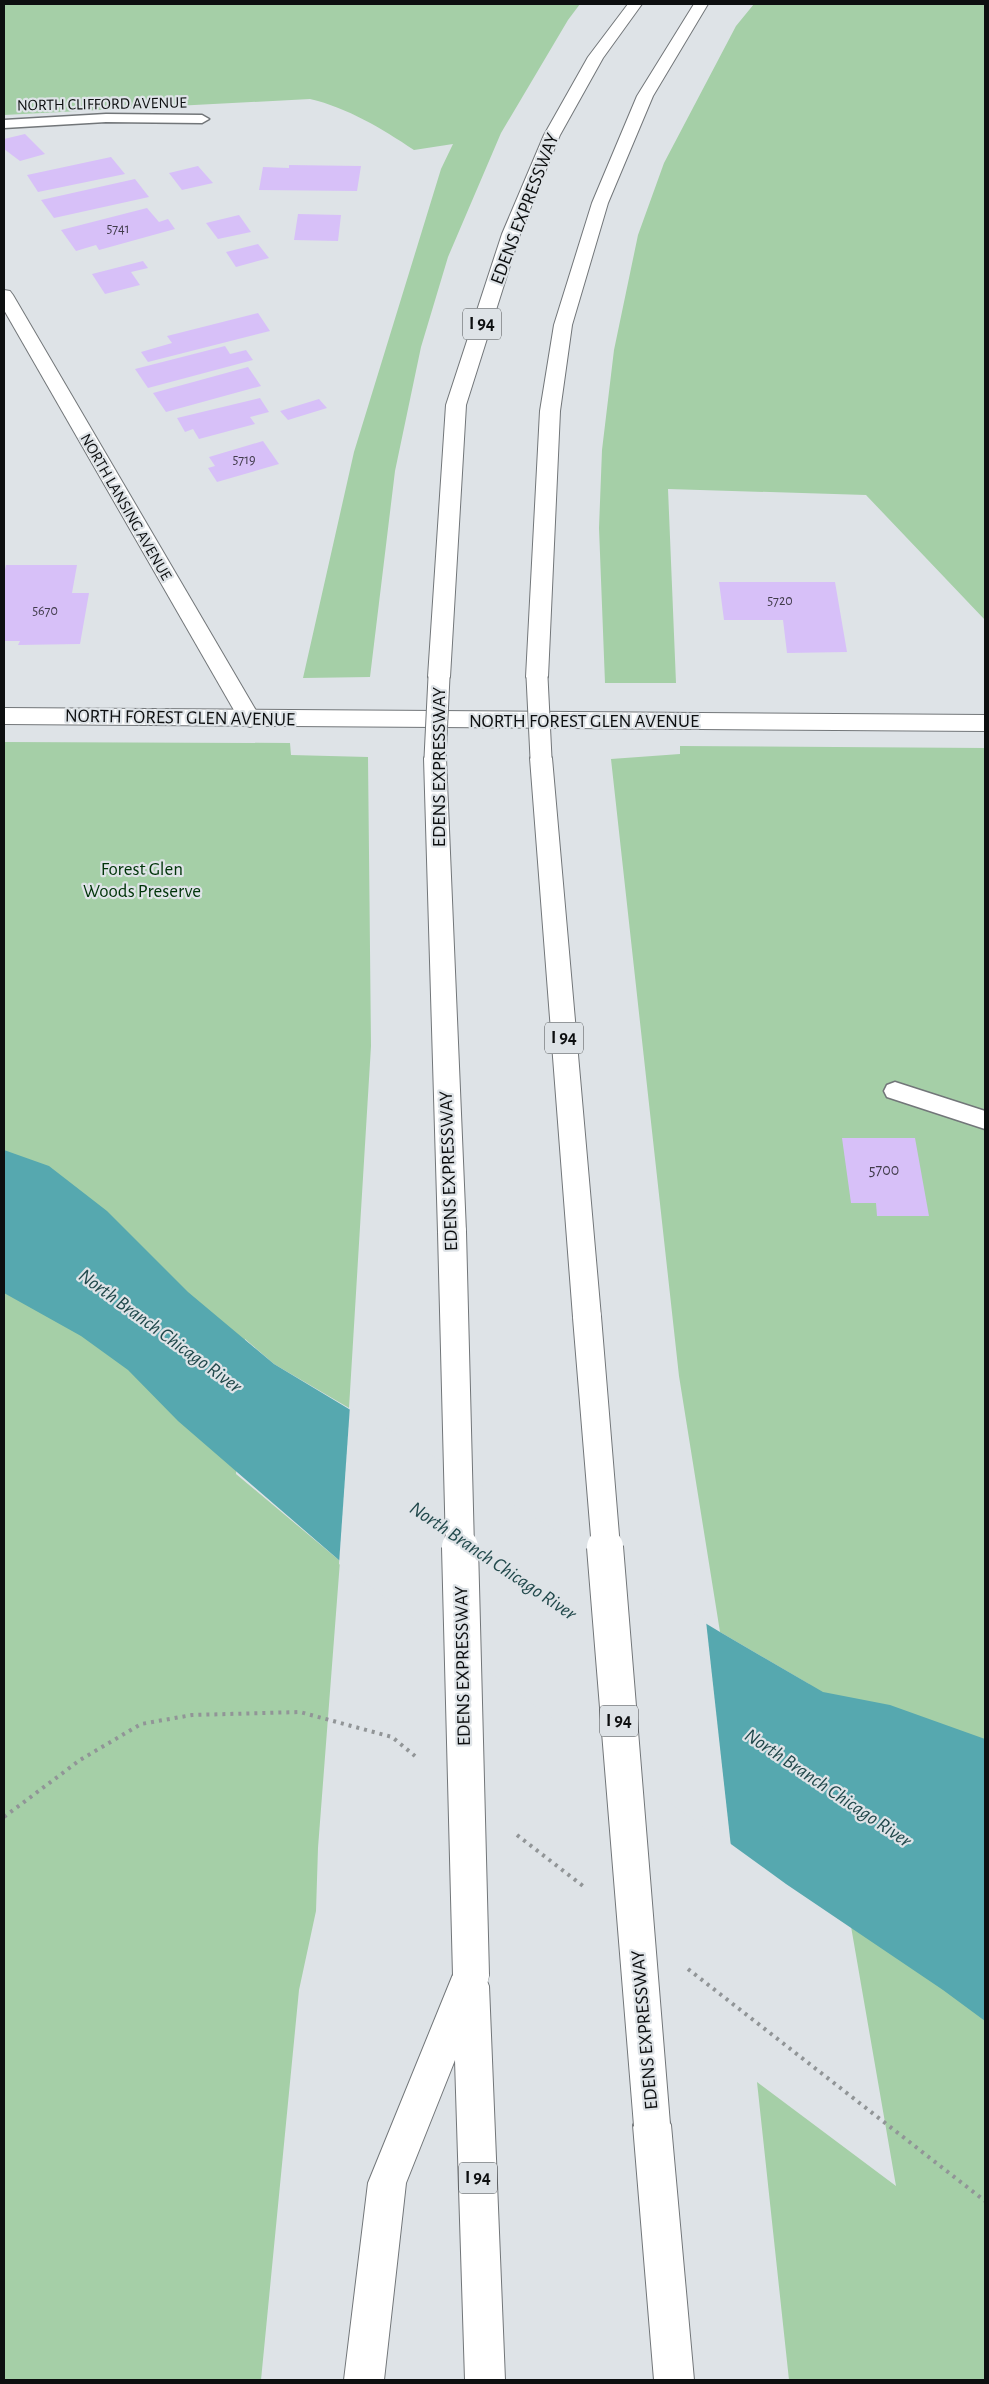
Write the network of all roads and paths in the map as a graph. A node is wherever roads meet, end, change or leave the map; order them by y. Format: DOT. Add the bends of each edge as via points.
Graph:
graph roads {
  1 [pos="635,4"];
  2 [pos="701,4"];
  3 [pos="202,119"];
  4 [pos="4,124"];
  5 [pos="4,295"];
  6 [pos="4,716"];
  7 [pos="250,719"];
  8 [pos="985,723"];
  9 [pos="895,1091"];
  10 [pos="985,1120"];
  11 [pos="471,1975"];
  12 [pos="364,2380"];
  13 [pos="485,2380"];
  14 [pos="674,2380"];
  1 -- 11 [label="main road, EDENS EXPRESSWAY / I 94, bridge" via="596,57 552,135 511,234 456,405 435,758 452,1232"];
  2 -- 14 [label="main road, EDENS EXPRESSWAY / I 94, bridge" via="645,96 600,203 563,325 550,411 537,677 541,758"];
  3 -- 4 [label="lane, NORTH CLIFFORD AVENUE" via="106,118"];
  5 -- 7 [label="main road, NORTH LANSING AVENUE"];
  6 -- 7 [label="main road, NORTH FOREST GLEN AVENUE"];
  7 -- 8 [label="main road, NORTH FOREST GLEN AVENUE"];
  9 -- 10 [label="lane"];
  11 -- 12 [label="main road" via="387,2183"];
  11 -- 13 [label="main road, EDENS EXPRESSWAY / I 94"];
}
